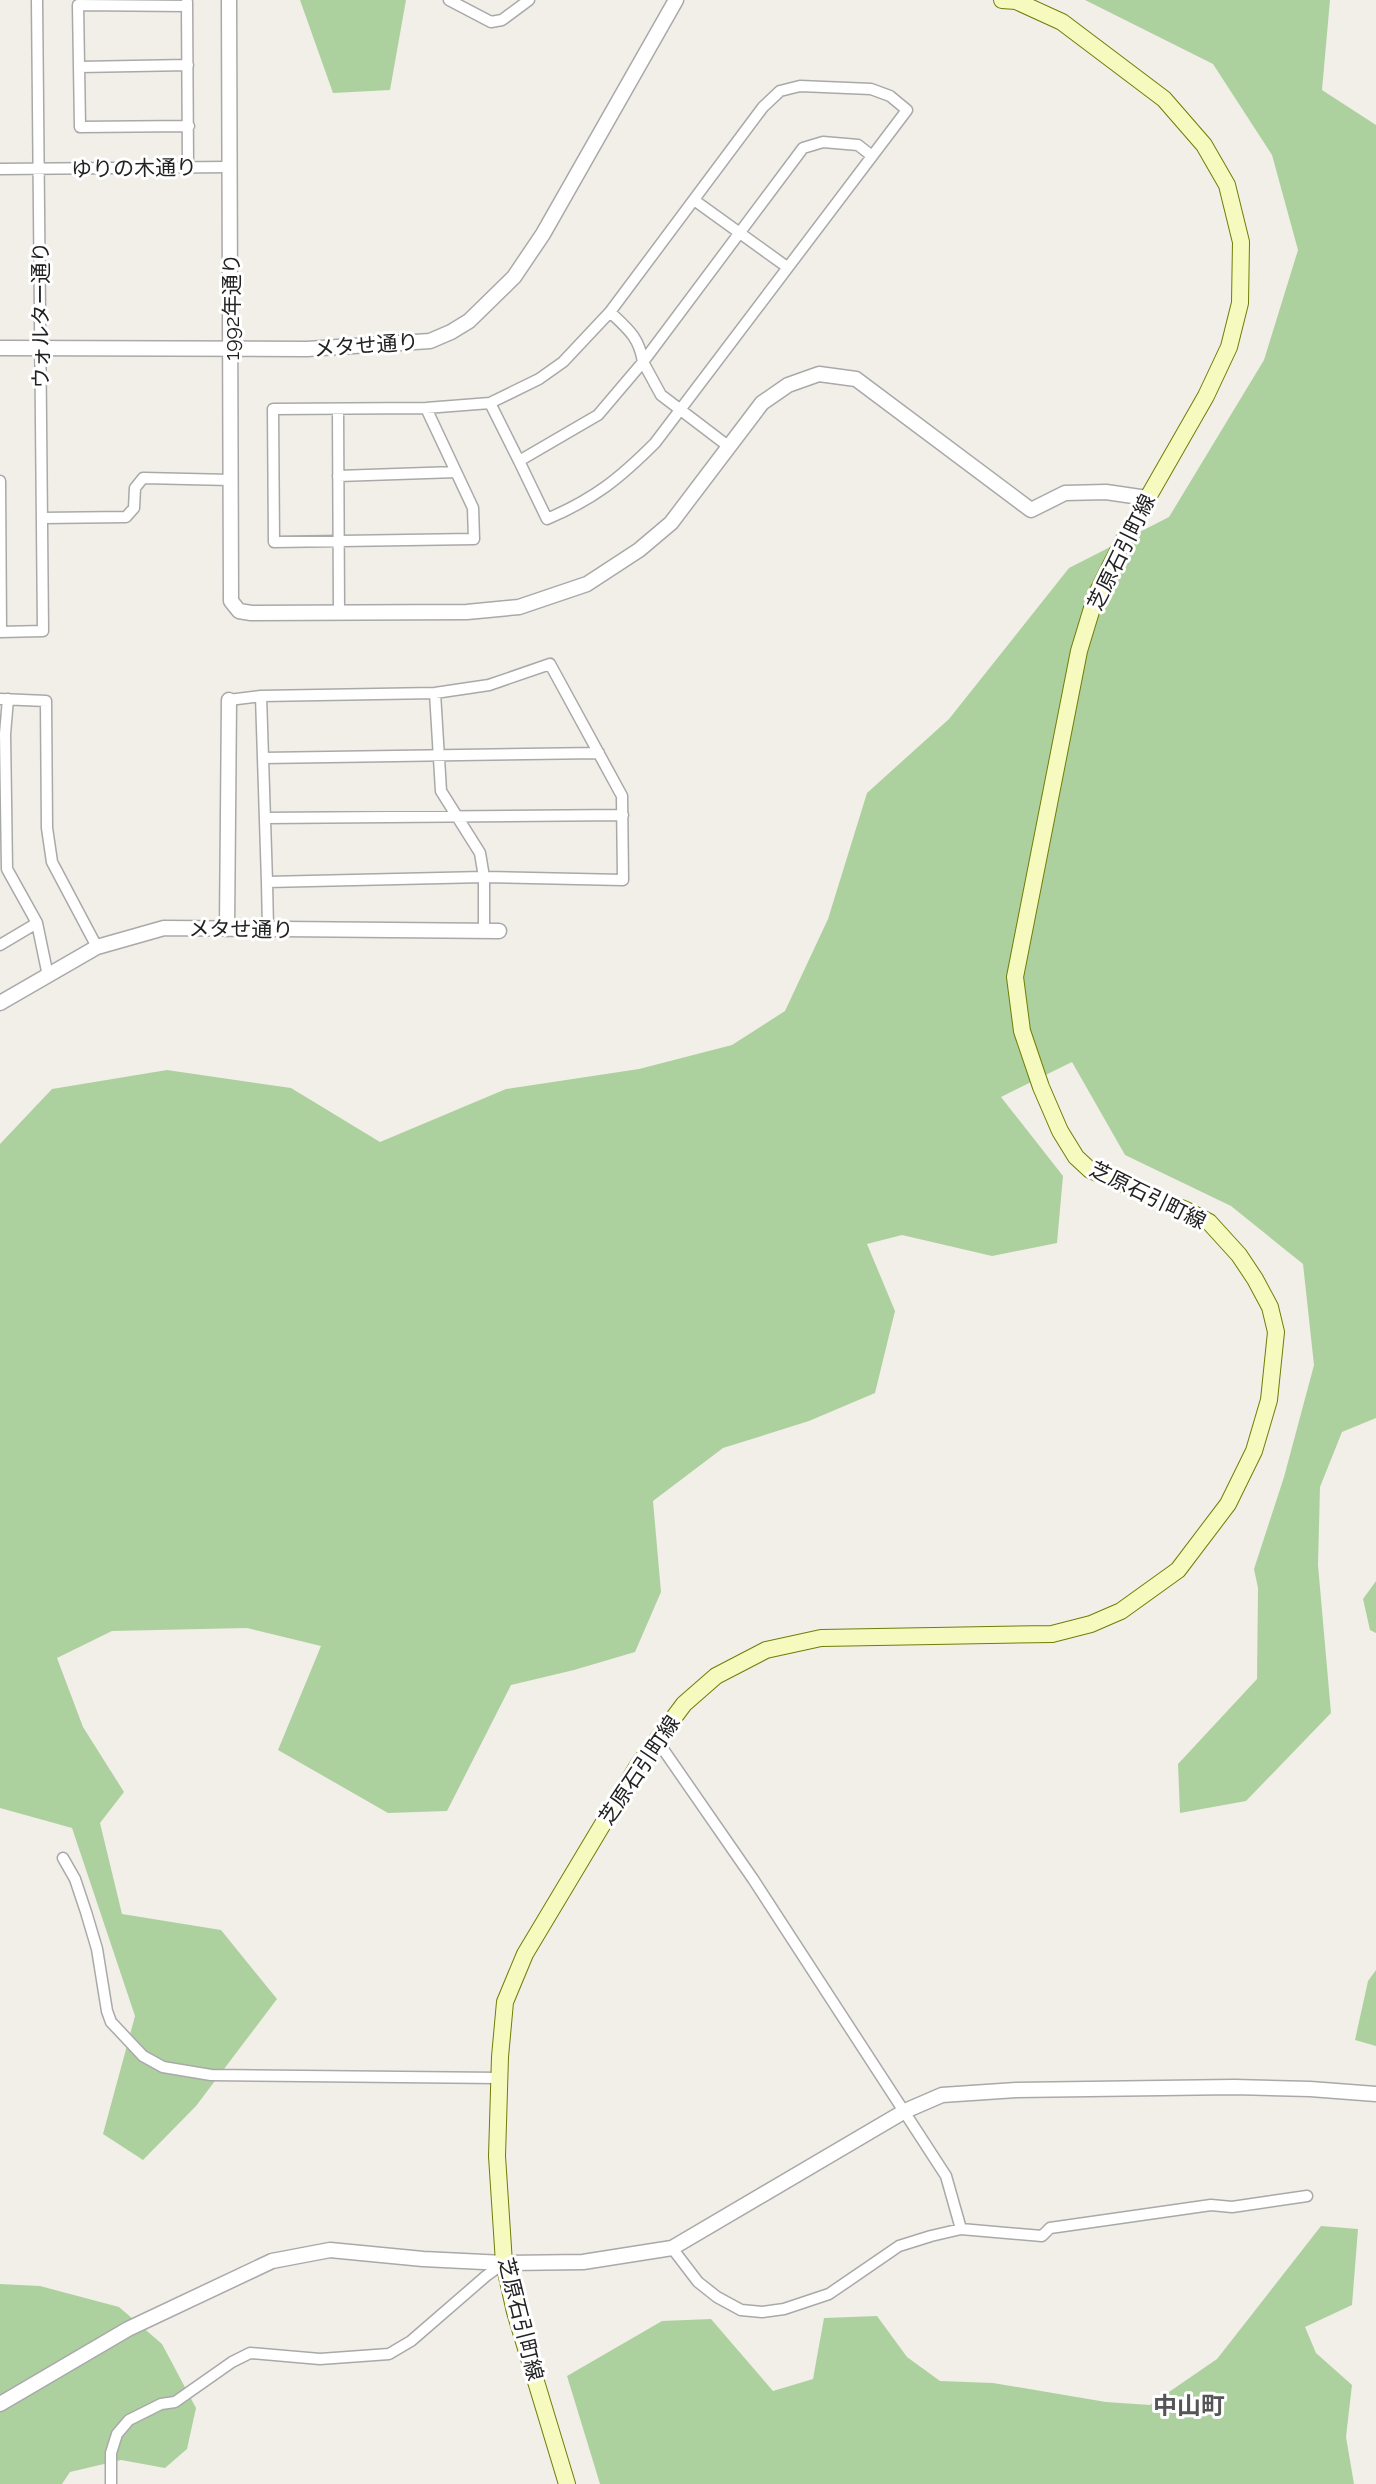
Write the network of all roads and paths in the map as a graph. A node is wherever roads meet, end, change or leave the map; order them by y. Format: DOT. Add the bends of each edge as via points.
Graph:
graph roads {
  1 [pos="37,0"];
  2 [pos="229,0"];
  3 [pos="449,0"];
  4 [pos="529,0"];
  5 [pos="676,0"];
  6 [pos="1002,0"];
  7 [pos="187,3"];
  8 [pos="188,65"];
  9 [pos="79,67"];
  10 [pos="188,126"];
  11 [pos="872,156"];
  12 [pos="188,167"];
  13 [pos="230,167"];
  14 [pos="0,169"];
  15 [pos="39,169"];
  16 [pos="694,200"];
  17 [pos="740,233"];
  18 [pos="787,267"];
  19 [pos="610,312"];
  20 [pos="40,347"];
  21 [pos="0,348"];
  22 [pos="231,348"];
  23 [pos="643,362"];
  24 [pos="490,403"];
  25 [pos="426,408"];
  26 [pos="338,409"];
  27 [pos="679,409"];
  28 [pos="728,446"];
  29 [pos="519,461"];
  30 [pos="456,472"];
  31 [pos="338,476"];
  32 [pos="231,480"];
  33 [pos="0,481"];
  34 [pos="1147,498"];
  35 [pos="0,509"];
  36 [pos="42,518"];
  37 [pos="339,542"];
  38 [pos="1,566"];
  39 [pos="339,612"];
  40 [pos="1,632"];
  41 [pos="435,693"];
  42 [pos="261,696"];
  43 [pos="4,699"];
  44 [pos="229,700"];
  45 [pos="2,735"];
  46 [pos="599,753"];
  47 [pos="439,755"];
  48 [pos="263,758"];
  49 [pos="3,806"];
  50 [pos="623,815"];
  51 [pos="457,816"];
  52 [pos="265,818"];
  53 [pos="4,871"];
  54 [pos="484,877"];
  55 [pos="267,883"];
  56 [pos="37,923"];
  57 [pos="227,929"];
  58 [pos="268,930"];
  59 [pos="492,930"];
  60 [pos="0,945"];
  61 [pos="97,947"];
  62 [pos="48,976"];
  63 [pos="0,1003"];
  64 [pos="656,1739"];
  65 [pos="63,1858"];
  66 [pos="499,2078"];
  67 [pos="1376,2094"];
  68 [pos="905,2111"];
  69 [pos="1307,2196"];
  70 [pos="961,2229"];
  71 [pos="672,2248"];
  72 [pos="504,2263"];
  73 [pos="0,2404"];
  74 [pos="111,2484"];
  75 [pos="566,2484"];
  1 -- 15 [label="street, ウォルター通り"];
  2 -- 13 [label="street, 1992年通り"];
  3 -- 4 [label="street" via="491,22 502,20"];
  5 -- 22 [label="street, メタせ通り" via="543,234 514,277 469,321 430,341 307,349"];
  6 -- 34 [label="main road, 芝原石引町線" via="1016,1 1062,22 1164,99 1204,145 1227,185 1241,242 1240,303 1232,336 1206,396"];
  7 -- 8 [label="street"];
  7 -- 9 [label="street" via="78,5"];
  8 -- 9 [label="street"];
  8 -- 10 [label="street"];
  9 -- 10 [label="street" via="80,127"];
  10 -- 12 [label="street"];
  11 -- 16 [label="street" via="907,110 890,96 871,89 800,86 779,91"];
  11 -- 17 [label="street" via="858,145 822,142 803,148"];
  11 -- 18 [label="street"];
  12 -- 13 [label="street, ゆりの木通り"];
  12 -- 15 [label="street, ゆりの木通り"];
  13 -- 22 [label="street, 1992年通り"];
  14 -- 15 [label="street, ゆりの木通り"];
  15 -- 20 [label="street, ウォルター通り"];
  16 -- 17 [label="street"];
  16 -- 19 [label="street"];
  17 -- 18 [label="street"];
  17 -- 23 [label="street"];
  18 -- 27 [label="street"];
  19 -- 23 [label="street" via="641,346"];
  19 -- 24 [label="street" via="563,362"];
  20 -- 21 [label="street, メタせ通り"];
  20 -- 22 [label="street, メタせ通り"];
  20 -- 36 [label="street, ウォルター通り"];
  22 -- 32 [label="street, 1992年通り"];
  23 -- 27 [label="street" via="662,395"];
  23 -- 29 [label="street" via="598,415"];
  24 -- 25 [label="street"];
  24 -- 29 [label="street"];
  25 -- 26 [label="street"];
  25 -- 30 [label="street"];
  26 -- 31 [label="street"];
  26 -- 37 [label="street" via="273,410 274,542"];
  27 -- 28 [label="street"];
  27 -- 29 [label="street" via="655,443 621,477 577,506 547,519"];
  28 -- 34 [label="street" via="762,403 788,385 820,374 856,379 1031,510 1065,493"];
  28 -- 39 [label="street" via="671,523 587,584 519,607 467,612"];
  30 -- 31 [label="street"];
  30 -- 37 [label="street" via="473,508 474,539"];
  31 -- 37 [label="street"];
  32 -- 36 [label="street" via="143,478 135,488 134,508 126,517"];
  32 -- 39 [label="street, 1992年通り" via="231,601 239,611"];
  33 -- 35 [label="street"];
  34 -- 64 [label="main road, 芝原石引町線" via="1096,595 1079,651 1015,977 1022,1031 1037,1076 1076,1157 1090,1170 1209,1223 1239,1255 1270,1307 1276,1332 1273,1369 1254,1451 1228,1504 1178,1570 1121,1611 1052,1634 821,1638 766,1650 716,1676 684,1704"];
  35 -- 38 [label="street"];
  36 -- 40 [label="street, ウォルター通り" via="43,631"];
  37 -- 39 [label="street"];
  38 -- 40 [label="street"];
  41 -- 42 [label="street"];
  41 -- 46 [label="street" via="489,685 550,664"];
  41 -- 47 [label="street"];
  42 -- 44 [label="street"];
  42 -- 48 [label="street"];
  43 -- 45 [label="street"];
  43 -- 61 [label="street" via="46,701 47,828 52,862"];
  44 -- 57 [label="street"];
  45 -- 49 [label="street"];
  46 -- 47 [label="street"];
  46 -- 50 [label="street" via="622,796"];
  47 -- 48 [label="street"];
  47 -- 51 [label="street" via="441,791"];
  48 -- 52 [label="street"];
  49 -- 53 [label="street"];
  50 -- 51 [label="street"];
  50 -- 54 [label="street" via="623,880"];
  51 -- 52 [label="street"];
  51 -- 54 [label="street" via="480,853"];
  52 -- 55 [label="street"];
  53 -- 56 [label="street"];
  54 -- 55 [label="street"];
  54 -- 59 [label="street"];
  55 -- 58 [label="street"];
  56 -- 60 [label="street"];
  56 -- 62 [label="street"];
  57 -- 58 [label="street, メタせ通り"];
  57 -- 61 [label="street, メタせ通り" via="164,928"];
  58 -- 59 [label="street, メタせ通り"];
  61 -- 62 [label="street, メタせ通り"];
  62 -- 63 [label="street, メタせ通り"];
  64 -- 66 [label="main road, 芝原石引町線" via="525,1954 505,2002"];
  64 -- 68 [label="street"];
  65 -- 66 [label="street" via="89,1924 111,2022 144,2056 163,2067 211,2075"];
  66 -- 72 [label="main road, 芝原石引町線" via="497,2156"];
  67 -- 68 [label="street" via="1234,2087 1016,2090 942,2095"];
  68 -- 70 [label="street" via="946,2176"];
  68 -- 71 [label="street"];
  69 -- 70 [label="street" via="1050,2228 1042,2236"];
  70 -- 71 [label="street" via="899,2246 829,2294 762,2312 741,2310 718,2297 698,2282"];
  71 -- 72 [label="street" via="583,2262"];
  72 -- 73 [label="street" via="330,2250 272,2261 128,2329"];
  72 -- 74 [label="street" via="389,2354 320,2359 250,2353 232,2362 175,2402 129,2420 117,2434 111,2453"];
  72 -- 75 [label="main road, 芝原石引町線"];
}
